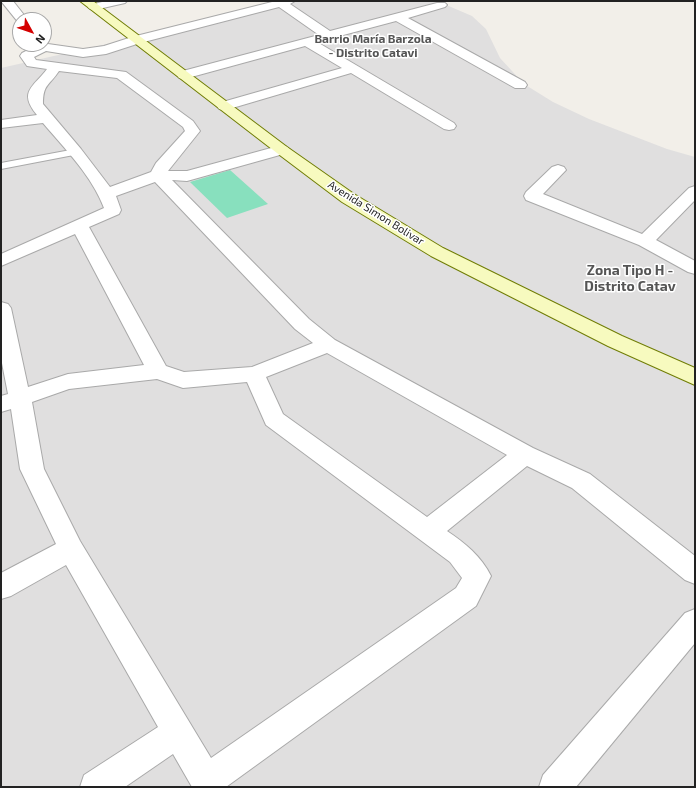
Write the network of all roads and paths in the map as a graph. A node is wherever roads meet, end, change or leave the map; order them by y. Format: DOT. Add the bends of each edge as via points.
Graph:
graph roads {
  1 [pos="7,1"];
  2 [pos="121,1"];
  3 [pos="242,1"];
  4 [pos="285,2"];
  5 [pos="90,4"];
  6 [pos="441,5"];
  7 [pos="254,9"];
  8 [pos="16,12"];
  9 [pos="398,17"];
  10 [pos="329,36"];
  11 [pos="136,40"];
  12 [pos="308,42"];
  13 [pos="52,48"];
  14 [pos="33,52"];
  15 [pos="55,67"];
  16 [pos="352,69"];
  17 [pos="184,76"];
  18 [pos="520,85"];
  19 [pos="224,106"];
  20 [pos="46,118"];
  21 [pos="1,124"];
  22 [pos="449,126"];
  23 [pos="282,150"];
  24 [pos="76,152"];
  25 [pos="1,166"];
  26 [pos="558,170"];
  27 [pos="158,175"];
  28 [pos="695,191"];
  29 [pos="107,194"];
  30 [pos="79,225"];
  31 [pos="645,241"];
  32 [pos="1,261"];
  33 [pos="695,268"];
  34 [pos="1,308"];
  35 [pos="328,345"];
  36 [pos="158,371"];
  37 [pos="254,374"];
  38 [pos="695,377"];
  39 [pos="10,402"];
  40 [pos="525,454"];
  41 [pos="428,531"];
  42 [pos="71,549"];
  43 [pos="695,572"];
  44 [pos="1,587"];
  45 [pos="695,622"];
  46 [pos="178,732"];
  47 [pos="209,784"];
  48 [pos="96,787"];
  49 [pos="555,787"];
  1 -- 8 [label="street"];
  2 -- 5 [label="street"];
  3 -- 7 [label="street"];
  4 -- 7 [label="street"];
  4 -- 10 [label="street"];
  5 -- 11 [label="main road, Avenida Simon Bolivar"];
  6 -- 9 [label="street"];
  7 -- 11 [label="street"];
  9 -- 10 [label="street"];
  9 -- 18 [label="street"];
  10 -- 12 [label="street"];
  11 -- 13 [label="street" via="106,50 82,53"];
  11 -- 17 [label="main road, Avenida Simon Bolivar"];
  12 -- 16 [label="street"];
  12 -- 17 [label="street"];
  14 -- 15 [label="street" via="26,56 32,63"];
  15 -- 20 [label="street" via="36,92 36,105"];
  15 -- 27 [label="street" via="121,76 188,124 192,131 162,166"];
  16 -- 19 [label="street"];
  16 -- 22 [label="street"];
  17 -- 19 [label="main road, Avenida Simon Bolivar"];
  19 -- 23 [label="main road, Avenida Simon Bolivar"];
  20 -- 21 [label="street"];
  20 -- 24 [label="street"];
  23 -- 27 [label="street" via="187,176"];
  23 -- 38 [label="main road, Avenida Simon Bolivar" via="348,198 437,252 615,341"];
  24 -- 25 [label="lane"];
  24 -- 29 [label="street"];
  26 -- 31 [label="street" via="532,196"];
  27 -- 29 [label="street"];
  27 -- 35 [label="street" via="302,324"];
  28 -- 31 [label="street"];
  29 -- 30 [label="street" via="113,210"];
  30 -- 32 [label="street"];
  30 -- 36 [label="street"];
  31 -- 33 [label="street"];
  34 -- 39 [label="street"];
  35 -- 37 [label="street"];
  35 -- 40 [label="street"];
  36 -- 37 [label="street" via="183,380"];
  36 -- 39 [label="street" via="68,382"];
  37 -- 41 [label="street" via="274,419"];
  39 -- 42 [label="street" via="32,469"];
  40 -- 41 [label="street"];
  40 -- 43 [label="street" via="581,481"];
  41 -- 47 [label="street" via="459,554 477,576 466,597"];
  42 -- 44 [label="street"];
  42 -- 46 [label="street"];
  45 -- 49 [label="street"];
  46 -- 47 [label="street"];
  46 -- 48 [label="street"];
}
